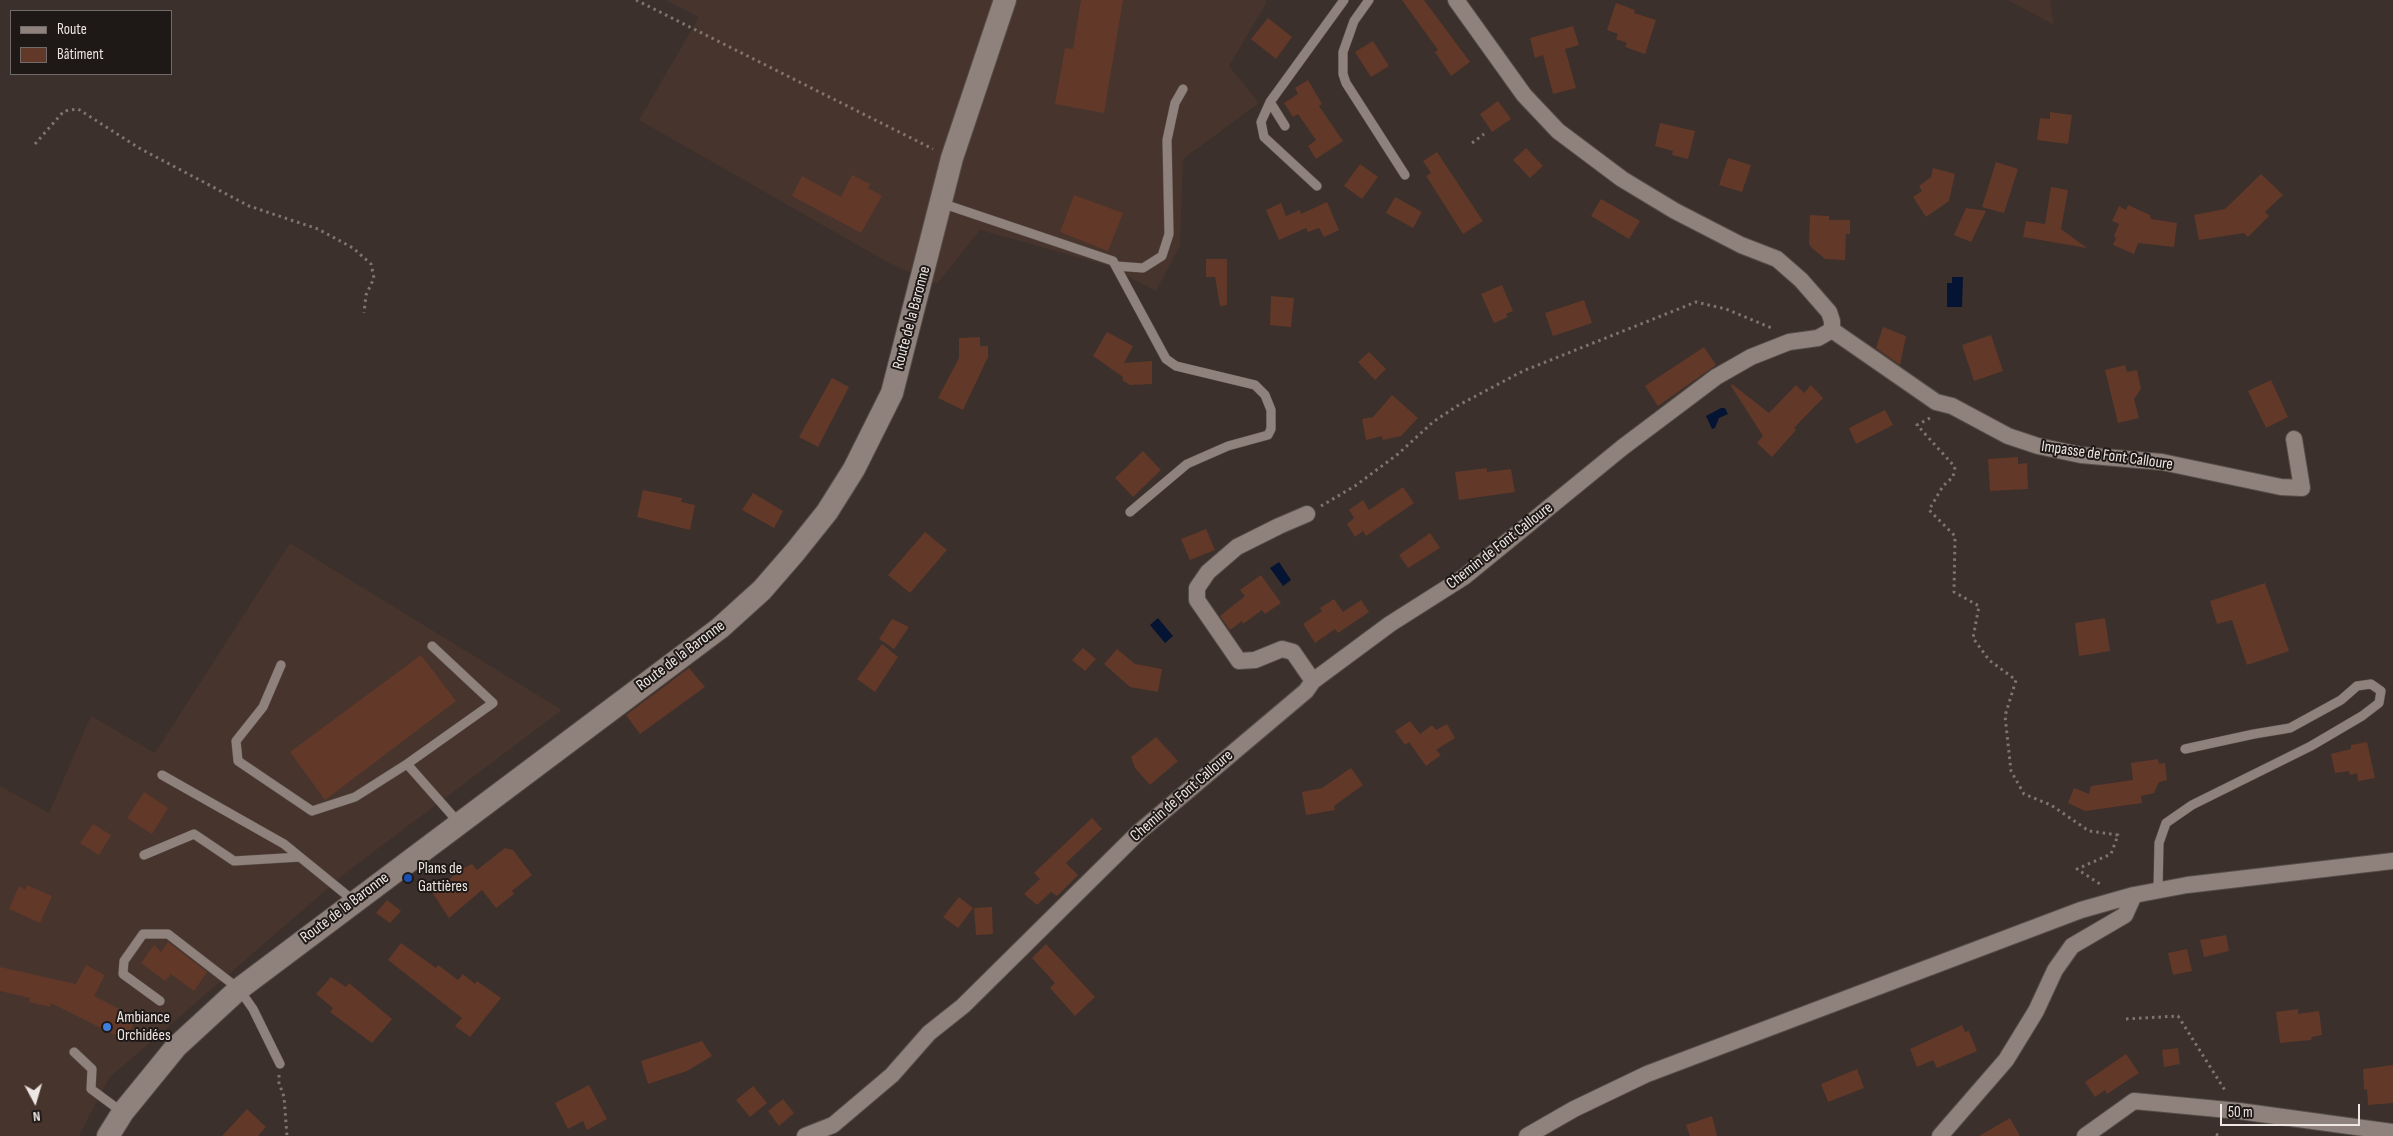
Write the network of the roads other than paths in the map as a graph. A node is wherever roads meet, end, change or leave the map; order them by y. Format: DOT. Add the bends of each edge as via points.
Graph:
graph roads {
  1 [pos="1005,0"];
  2 [pos="1344,0"];
  3 [pos="1369,0"];
  4 [pos="1456,0"];
  5 [pos="1182,89"];
  6 [pos="1270,102"];
  7 [pos="1285,126"];
  8 [pos="1405,175"];
  9 [pos="1317,186"];
  10 [pos="941,203"];
  11 [pos="1116,266"];
  12 [pos="1832,330"];
  13 [pos="2294,439"];
  14 [pos="1130,512"];
  15 [pos="1307,514"];
  16 [pos="432,646"];
  17 [pos="281,665"];
  18 [pos="1313,681"];
  19 [pos="2185,749"];
  20 [pos="407,764"];
  21 [pos="162,775"];
  22 [pos="458,823"];
  23 [pos="144,855"];
  24 [pos="300,856"];
  25 [pos="2393,861"];
  26 [pos="2158,890"];
  27 [pos="2134,894"];
  28 [pos="354,901"];
  29 [pos="239,989"];
  30 [pos="160,1001"];
  31 [pos="74,1052"];
  32 [pos="280,1064"];
  33 [pos="123,1112"];
  34 [pos="2393,1132"];
  35 [pos="108,1136"];
  36 [pos="805,1136"];
  37 [pos="1527,1136"];
  38 [pos="1940,1136"];
  39 [pos="2085,1136"];
  1 -- 10 [label="main road, Route de la Baronne" via="952,158"];
  2 -- 6 [label="lane"];
  3 -- 8 [label="lane" via="1354,20 1343,52 1343,74"];
  4 -- 12 [label="street" via="1524,95 1558,131 1622,179 1675,212 1777,259 1801,280 1828,312"];
  5 -- 11 [label="lane" via="1175,103 1167,140 1169,234 1162,256 1143,268"];
  6 -- 7 [label="lane"];
  6 -- 9 [label="lane" via="1261,122 1264,137"];
  10 -- 11 [label="lane" via="1113,262"];
  10 -- 22 [label="main road, Route de la Baronne" via="892,392 854,469 827,512 762,590 720,628"];
  11 -- 14 [label="lane" via="1166,359 1176,366 1256,385 1265,395 1270,410 1268,435 1228,446 1187,464"];
  12 -- 13 [label="street, Impasse de Font Calloure" via="1936,402 1952,406 2008,436 2038,446 2081,455 2162,462 2281,487 2302,488"];
  12 -- 18 [label="street, Chemin de Font Calloure" via="1818,338 1789,342 1751,357 1716,377 1623,447 1464,577 1390,624"];
  15 -- 18 [label="street" via="1237,547 1208,572 1197,588 1197,600 1239,661 1255,660 1282,649 1294,652"];
  16 -- 20 [label="lane" via="493,703"];
  17 -- 20 [label="lane" via="263,706 236,741 238,762 312,810 355,797"];
  18 -- 36 [label="street, Chemin de Font Calloure" via="1306,691 1139,832 964,1006 929,1033 892,1075 833,1125"];
  19 -- 26 [label="lane" via="2290,728 2341,700 2357,686 2371,684 2381,691 2379,703 2362,716 2311,746 2192,805 2166,824 2159,843"];
  20 -- 22 [label="lane"];
  21 -- 24 [label="lane"];
  22 -- 28 [label="main road, Route de la Baronne"];
  23 -- 24 [label="lane" via="194,834 234,861"];
  24 -- 28 [label="lane"];
  25 -- 26 [label="street"];
  26 -- 27 [label="street"];
  27 -- 37 [label="street" via="2081,910 1648,1074"];
  27 -- 38 [label="street" via="2124,915 2072,946 2055,970 2036,1011 2006,1060"];
  28 -- 29 [label="main road, Route de la Baronne"];
  29 -- 30 [label="lane" via="168,934 143,934 124,961 123,974"];
  29 -- 32 [label="lane" via="253,1009"];
  29 -- 33 [label="main road, Route de la Baronne" via="176,1047"];
  31 -- 33 [label="lane" via="92,1069 91,1088"];
  33 -- 35 [label="main road, Route de la Baronne"];
  34 -- 39 [label="street" via="2134,1101"];
}
